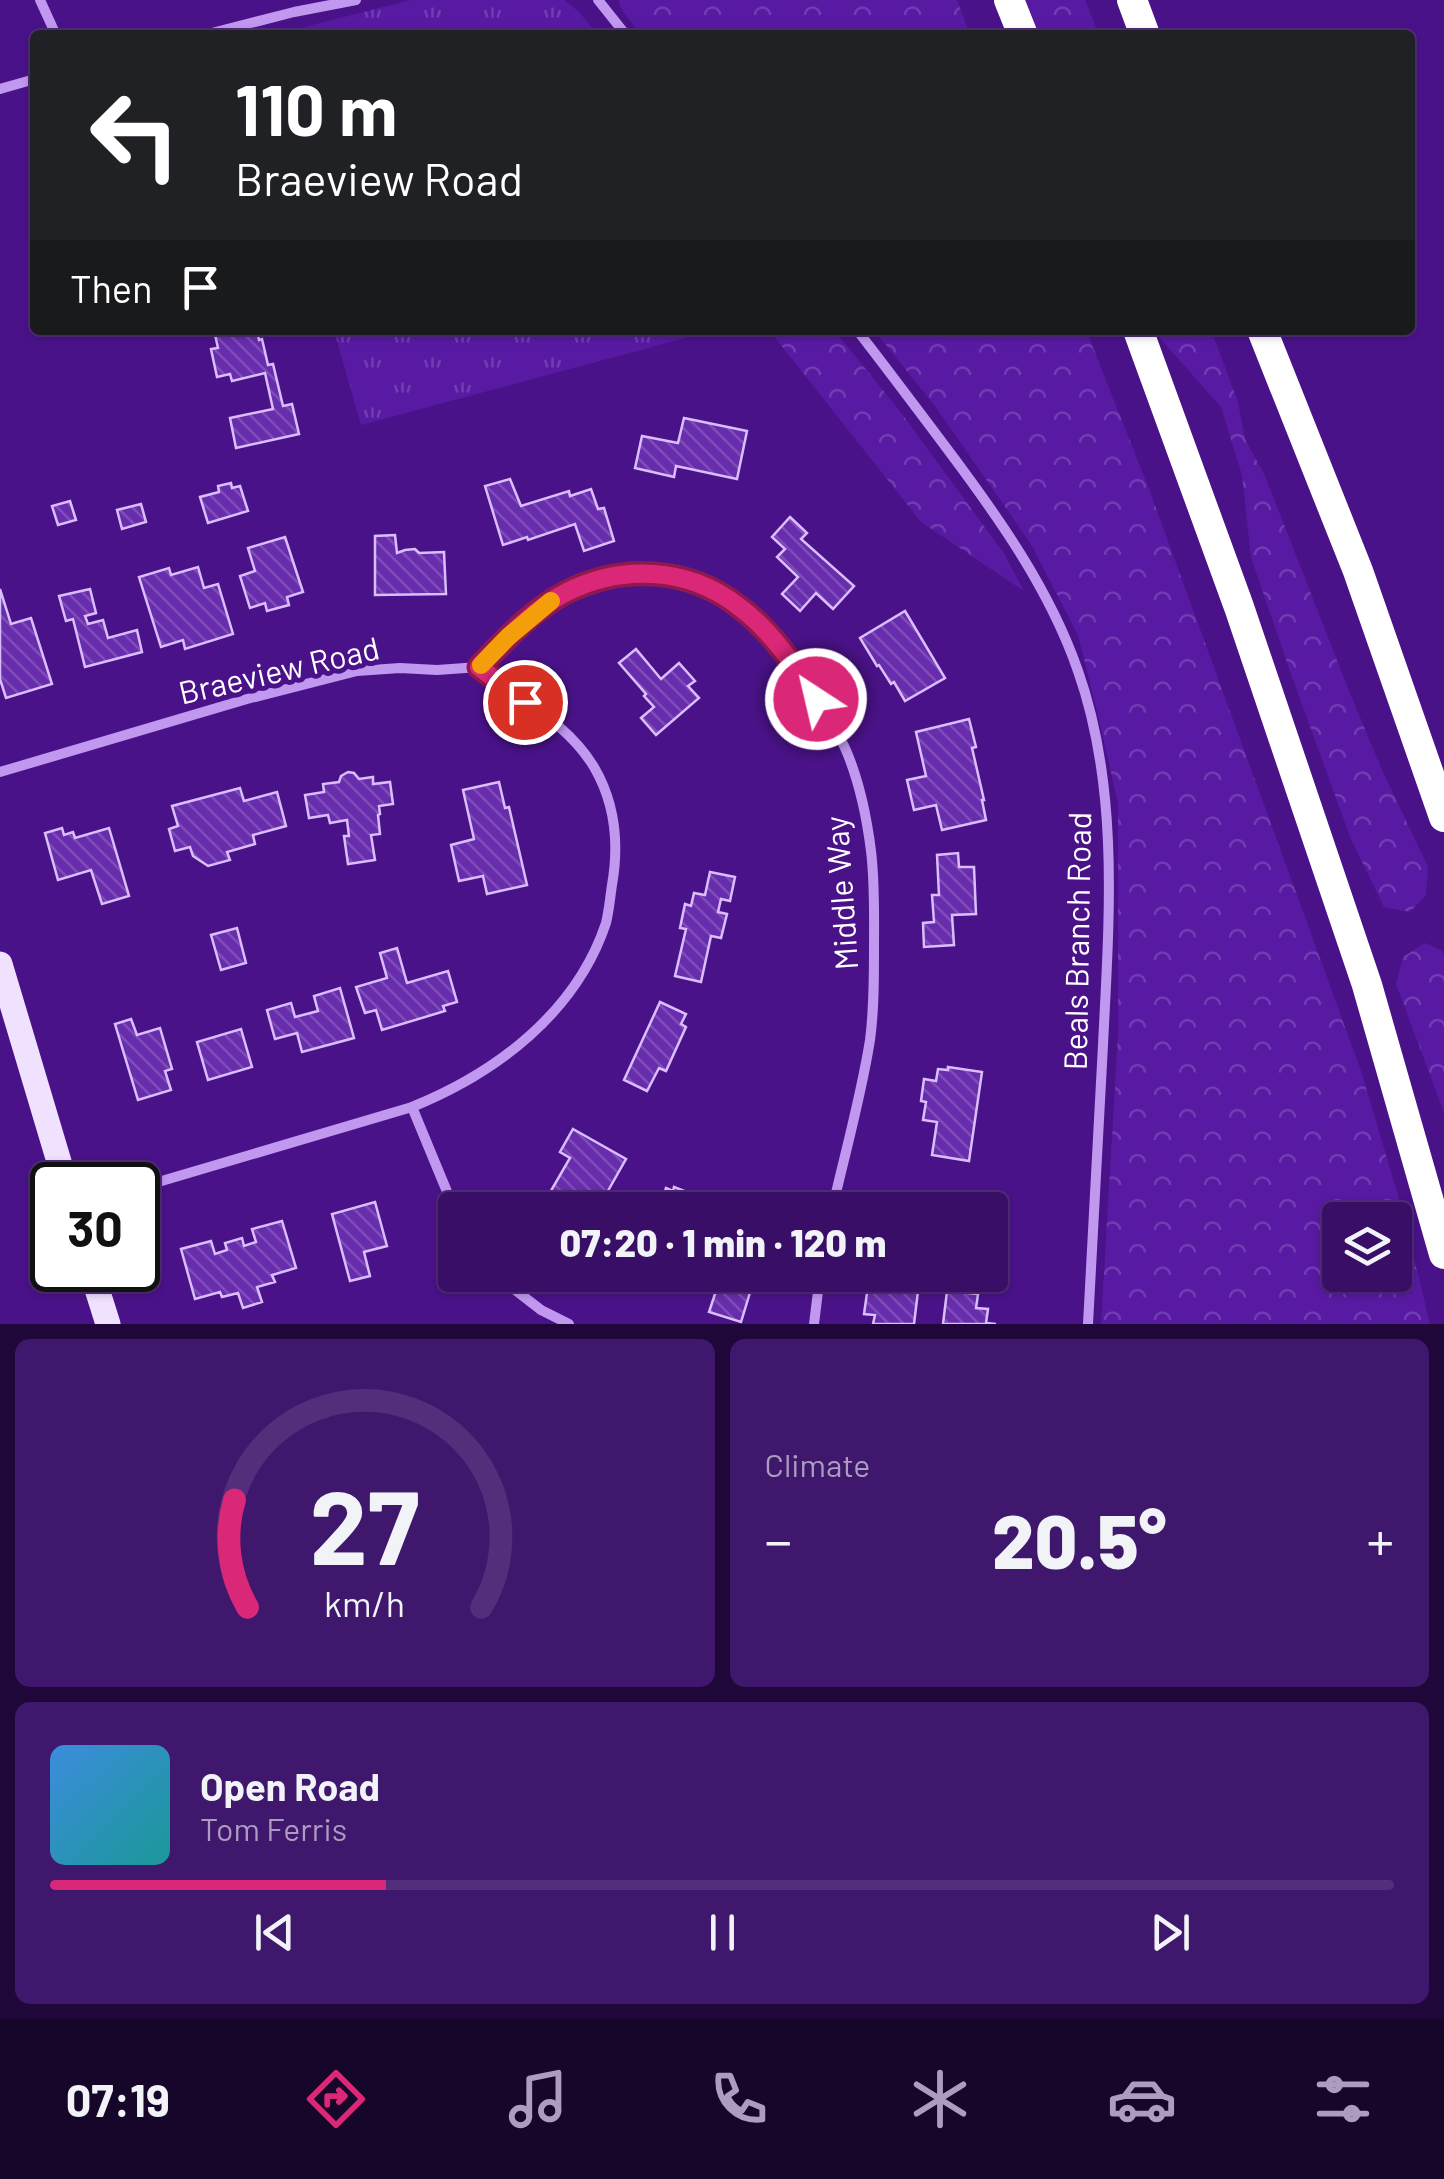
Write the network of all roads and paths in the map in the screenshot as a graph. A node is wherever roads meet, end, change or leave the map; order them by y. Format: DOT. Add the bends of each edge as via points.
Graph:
graph roads {
  1 [pos="40,0"];
  2 [pos="598,0"];
  3 [pos="1009,0"];
  4 [pos="1132,0"];
  5 [pos="351,1"];
  6 [pos="54,30"];
  7 [pos="224,30"];
  8 [pos="622,30"];
  9 [pos="1021,30"];
  10 [pos="1144,30"];
  11 [pos="30,80"];
  12 [pos="0,89"];
  13 [pos="861,335"];
  14 [pos="1140,335"];
  15 [pos="1264,335"];
  16 [pos="479,667"];
  17 [pos="0,772"];
  18 [pos="1444,817"];
  19 [pos="0,964"];
  20 [pos="412,1106"];
  21 [pos="59,1162"];
  22 [pos="160,1181"];
  23 [pos="447,1192"];
  24 [pos="836,1192"];
  25 [pos="1444,1254"];
  26 [pos="98,1292"];
  27 [pos="518,1292"];
  28 [pos="818,1292"];
  29 [pos="108,1324"];
  30 [pos="569,1324"];
  31 [pos="814,1324"];
  32 [pos="1088,1324"];
  1 -- 6 [label="street"];
  2 -- 8 [label="street"];
  3 -- 9 [label="highway"];
  4 -- 10 [label="highway"];
  5 -- 7 [label="street"];
  11 -- 12 [label="street"];
  13 -- 32 [label="street, Beals Branch Road" via="992,509 1046,596 1095,728 1108,855"];
  14 -- 25 [label="highway" via="1367,985"];
  15 -- 18 [label="highway" via="1358,571"];
  16 -- 17 [label="street, Braeview Road" via="357,671"];
  16 -- 20 [label="street" via="549,718 593,765 612,810 615,868 598,944 563,1001 511,1052 452,1091"];
  16 -- 24 [label="street, Middle Way" via="564,593 615,575 664,575 708,588 741,608 782,650 829,717 858,783 874,904 870,1040"];
  19 -- 21 [label="main road"];
  20 -- 22 [label="street"];
  20 -- 23 [label="street"];
  26 -- 29 [label="main road"];
  27 -- 30 [label="street"];
  28 -- 31 [label="street"];
}
